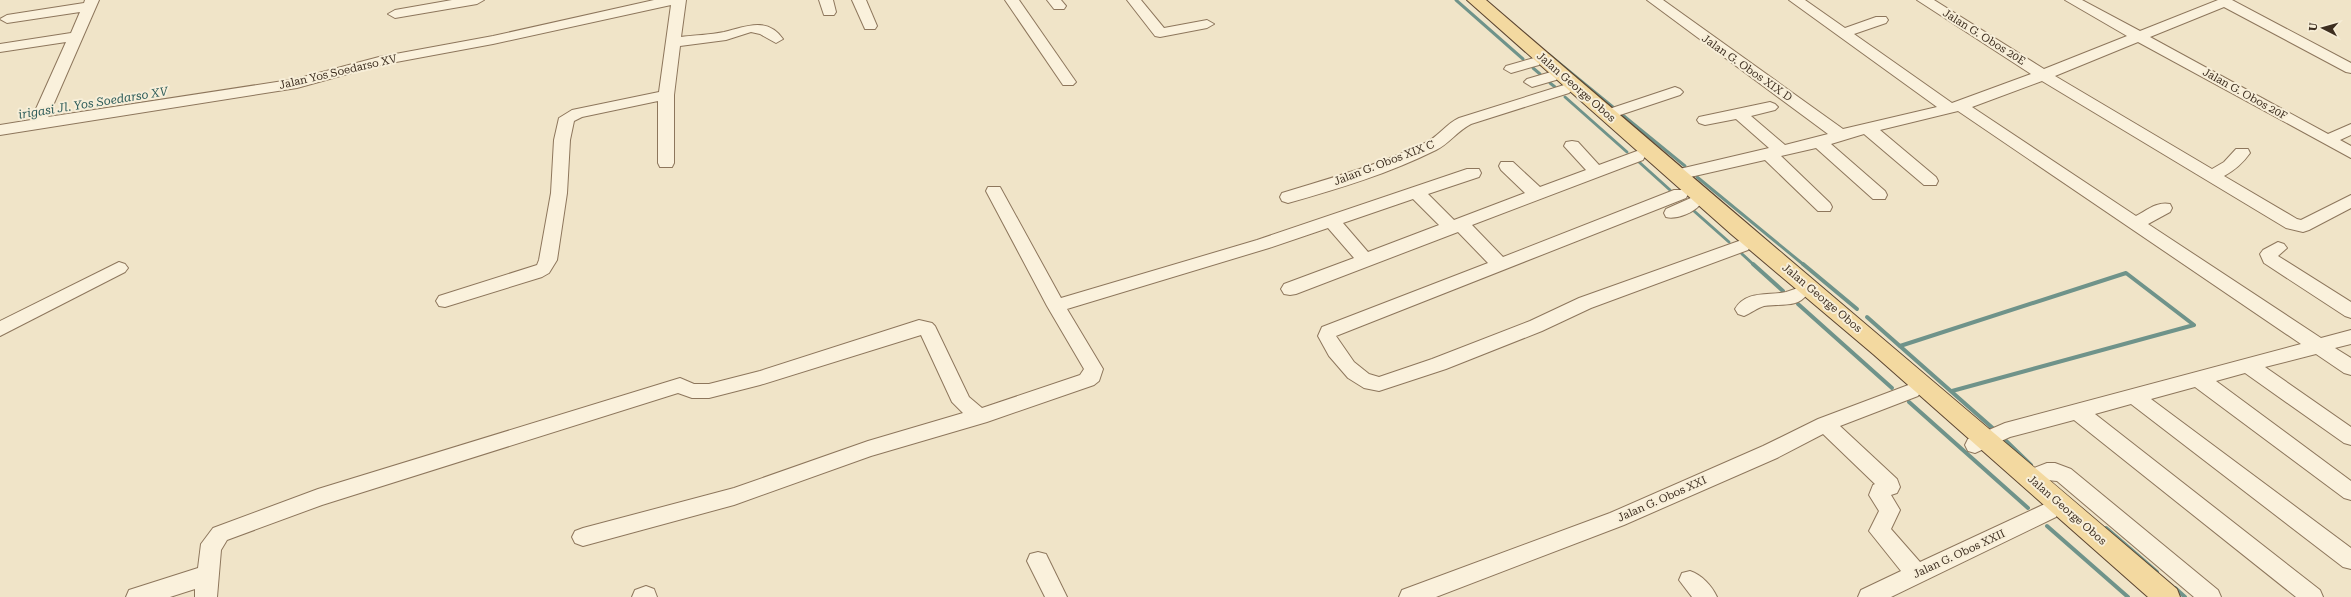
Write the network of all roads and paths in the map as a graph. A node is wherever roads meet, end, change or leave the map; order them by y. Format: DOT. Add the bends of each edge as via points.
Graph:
graph roads {
  1 [pos="477,0"];
  2 [pos="672,0"];
  3 [pos="679,0"];
  4 [pos="859,0"];
  5 [pos="1012,0"];
  6 [pos="1134,0"];
  7 [pos="1461,0"];
  8 [pos="1476,0"];
  9 [pos="1654,0"];
  10 [pos="1796,0"];
  11 [pos="1924,0"];
  12 [pos="2073,0"];
  13 [pos="2221,2"];
  14 [pos="91,3"];
  15 [pos="395,14"];
  16 [pos="6,19"];
  17 [pos="1881,20"];
  18 [pos="1207,24"];
  19 [pos="870,26"];
  20 [pos="1844,33"];
  21 [pos="76,36"];
  22 [pos="2138,36"];
  23 [pos="776,39"];
  24 [pos="674,42"];
  25 [pos="0,48"];
  26 [pos="1534,62"];
  27 [pos="1511,69"];
  28 [pos="2351,69"];
  29 [pos="2044,75"];
  30 [pos="1068,82"];
  31 [pos="1532,82"];
  32 [pos="1558,84"];
  33 [pos="1675,92"];
  34 [pos="666,95"];
  35 [pos="1770,107"];
  36 [pos="1955,107"];
  37 [pos="1608,114"];
  38 [pos="1740,114"];
  39 [pos="1705,120"];
  40 [pos="38,123"];
  41 [pos="1867,128"];
  42 [pos="2351,129"];
  43 [pos="0,130"];
  44 [pos="1840,135"];
  45 [pos="2327,140"];
  46 [pos="1819,142"];
  47 [pos="1572,146"];
  48 [pos="1774,151"];
  49 [pos="2351,152"];
  50 [pos="2242,153"];
  51 [pos="1637,156"];
  52 [pos="666,163"];
  53 [pos="1506,166"];
  54 [pos="1596,171"];
  55 [pos="1473,173"];
  56 [pos="2212,176"];
  57 [pos="1930,181"];
  58 [pos="1683,190"];
  59 [pos="994,191"];
  60 [pos="1417,193"];
  61 [pos="1538,195"];
  62 [pos="1879,195"];
  63 [pos="1288,197"];
  64 [pos="2351,201"];
  65 [pos="1824,207"];
  66 [pos="2164,208"];
  67 [pos="1672,213"];
  68 [pos="1331,220"];
  69 [pos="2135,224"];
  70 [pos="1457,226"];
  71 [pos="1742,246"];
  72 [pos="2278,248"];
  73 [pos="1366,261"];
  74 [pos="1500,264"];
  75 [pos="119,268"];
  76 [pos="1290,290"];
  77 [pos="1798,294"];
  78 [pos="445,301"];
  79 [pos="1056,306"];
  80 [pos="1744,309"];
  81 [pos="2351,312"];
  82 [pos="0,329"];
  83 [pos="2351,337"];
  84 [pos="2319,347"];
  85 [pos="2248,365"];
  86 [pos="2351,368"];
  87 [pos="2199,378"];
  88 [pos="1911,391"];
  89 [pos="2134,396"];
  90 [pos="2078,412"];
  91 [pos="979,416"];
  92 [pos="1825,424"];
  93 [pos="2351,437"];
  94 [pos="1990,438"];
  95 [pos="2351,492"];
  96 [pos="2072,505"];
  97 [pos="583,537"];
  98 [pos="2133,550"];
  99 [pos="2351,560"];
  100 [pos="1038,562"];
  101 [pos="207,574"];
  102 [pos="1917,574"];
  103 [pos="1690,580"];
  104 [pos="137,597"];
  105 [pos="206,597"];
  106 [pos="1056,597"];
  107 [pos="1410,597"];
  108 [pos="1706,597"];
  109 [pos="1869,597"];
  110 [pos="2147,597"];
  111 [pos="2167,597"];
  112 [pos="2210,597"];
  113 [pos="2312,597"];
  1 -- 15 [label="street"];
  2 -- 40 [label="street, Jalan Yos Soedarso XV" via="493,40 379,61 297,83"];
  3 -- 24 [label="street"];
  4 -- 19 [label="street"];
  5 -- 30 [label="street"];
  6 -- 18 [label="street" via="1160,33"];
  7 -- 26 [label="main road, Jalan George Obos"];
  8 -- 37 [label="main road, Jalan George Obos"];
  9 -- 44 [label="street, Jalan G. Obos XIX D"];
  10 -- 20 [label="street"];
  11 -- 29 [label="street, Jalan G. Obos 20E"];
  12 -- 22 [label="street, Jalan G. Obos 20F"];
  13 -- 22 [label="street"];
  13 -- 28 [label="street"];
  14 -- 16 [label="street"];
  14 -- 21 [label="street"];
  17 -- 20 [label="street"];
  20 -- 36 [label="street"];
  21 -- 25 [label="street"];
  21 -- 40 [label="street"];
  22 -- 29 [label="street"];
  22 -- 45 [label="street, Jalan G. Obos 20F"];
  23 -- 24 [label="street" via="765,31 750,28 728,36"];
  24 -- 34 [label="street"];
  26 -- 27 [label="street"];
  26 -- 32 [label="main road, Jalan George Obos"];
  29 -- 36 [label="street"];
  29 -- 56 [label="street, Jalan G. Obos 20E"];
  31 -- 32 [label="street"];
  32 -- 51 [label="main road, Jalan George Obos"];
  32 -- 63 [label="street, Jalan G. Obos XIX C" via="1449,129 1438,143 1423,150"];
  33 -- 37 [label="street"];
  34 -- 52 [label="street"];
  34 -- 78 [label="street" via="566,118 559,193 545,266 536,273"];
  35 -- 38 [label="street"];
  36 -- 41 [label="street"];
  36 -- 69 [label="street"];
  37 -- 58 [label="main road, Jalan George Obos"];
  38 -- 39 [label="street"];
  38 -- 48 [label="street"];
  40 -- 43 [label="street, Jalan Yos Soedarso XV"];
  41 -- 44 [label="street"];
  41 -- 57 [label="street"];
  42 -- 45 [label="street"];
  44 -- 46 [label="street"];
  45 -- 49 [label="street, Jalan G. Obos 20F"];
  46 -- 48 [label="street"];
  46 -- 62 [label="street"];
  47 -- 54 [label="street"];
  48 -- 58 [label="street"];
  48 -- 65 [label="street"];
  50 -- 56 [label="street" via="2230,166"];
  51 -- 54 [label="street"];
  51 -- 58 [label="main road, Jalan George Obos"];
  53 -- 61 [label="street"];
  54 -- 61 [label="street"];
  55 -- 60 [label="street"];
  56 -- 64 [label="street, Jalan G. Obos 20E" via="2296,226 2303,226"];
  58 -- 67 [label="street"];
  58 -- 71 [label="main road, Jalan George Obos"];
  58 -- 74 [label="street"];
  58 -- 94 [label="main road, Jalan George Obos" via="1738,229"];
  59 -- 79 [label="street"];
  60 -- 68 [label="street"];
  60 -- 70 [label="street"];
  61 -- 70 [label="street"];
  66 -- 69 [label="street"];
  68 -- 73 [label="street"];
  68 -- 79 [label="street" via="1263,244"];
  69 -- 84 [label="street"];
  70 -- 73 [label="street"];
  70 -- 74 [label="street"];
  71 -- 74 [label="street" via="1585,303 1536,326 1447,361 1379,384 1370,384 1361,379 1327,336 1329,332"];
  71 -- 77 [label="main road, Jalan George Obos"];
  72 -- 81 [label="street" via="2269,254 2270,259"];
  73 -- 76 [label="street"];
  75 -- 82 [label="street"];
  77 -- 80 [label="street" via="1789,298 1759,300"];
  77 -- 88 [label="main road, Jalan George Obos"];
  79 -- 91 [label="street" via="1094,369 1092,376 1071,386"];
  83 -- 84 [label="street"];
  84 -- 85 [label="street"];
  84 -- 86 [label="street"];
  85 -- 87 [label="street"];
  85 -- 93 [label="street"];
  87 -- 89 [label="street"];
  87 -- 95 [label="street"];
  88 -- 92 [label="street, Jalan G. Obos XXI"];
  88 -- 94 [label="main road, Jalan George Obos"];
  89 -- 90 [label="street"];
  89 -- 99 [label="street"];
  90 -- 94 [label="street"];
  90 -- 113 [label="street"];
  91 -- 97 [label="street" via="868,449 734,496"];
  91 -- 101 [label="street" via="962,402 928,331 918,327 760,378 709,391 692,391 680,385 318,498 220,534 210,547"];
  92 -- 102 [label="street" via="1890,485 1890,488 1880,491 1881,500 1890,510 1880,531"];
  92 -- 107 [label="street, Jalan G. Obos XXI" via="1770,452 1617,519"];
  94 -- 96 [label="main road, Jalan George Obos"];
  94 -- 96 [label="main road, Jalan George Obos"];
  96 -- 98 [label="main road, Jalan George Obos"];
  96 -- 98 [label="street"];
  96 -- 102 [label="street, Jalan G. Obos XXII"];
  96 -- 110 [label="main road, Jalan George Obos"];
  98 -- 111 [label="main road, Jalan George Obos"];
  98 -- 112 [label="street"];
  100 -- 106 [label="street"];
  101 -- 104 [label="street"];
  101 -- 105 [label="street"];
  102 -- 109 [label="street, Jalan G. Obos XXII"];
  103 -- 108 [label="street"];
}
